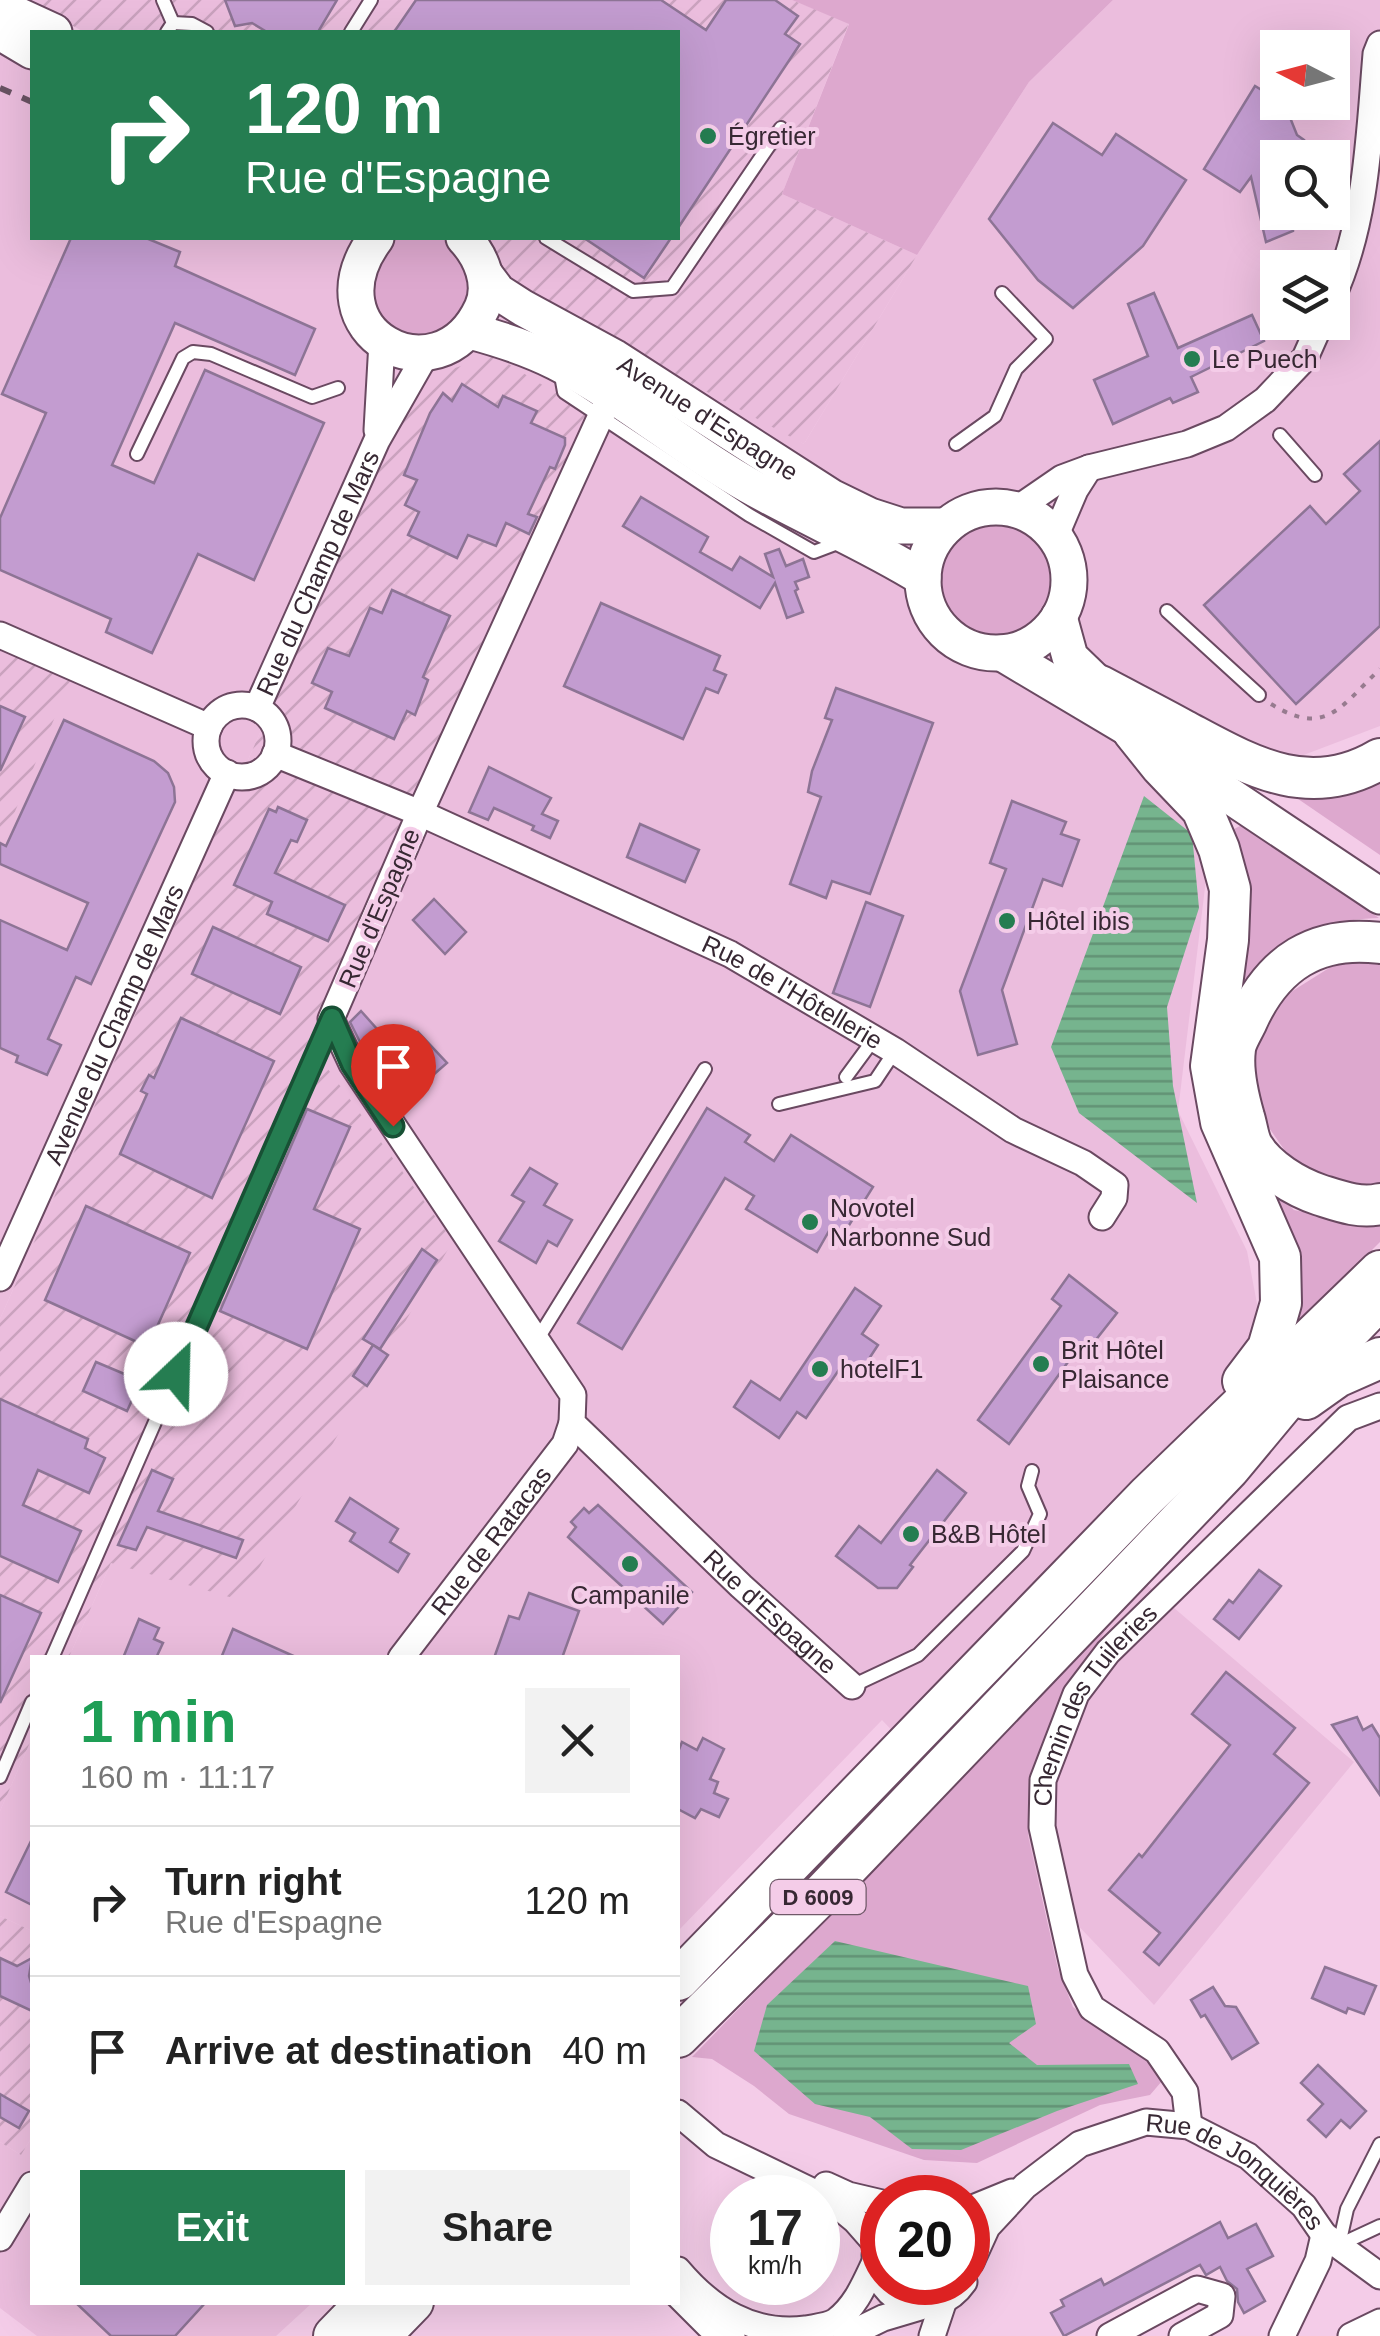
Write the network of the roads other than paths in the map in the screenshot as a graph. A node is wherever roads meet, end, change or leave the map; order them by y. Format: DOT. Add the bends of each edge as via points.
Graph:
graph roads {
  1 [pos="163,0"];
  2 [pos="371,0"];
  3 [pos="0,7"];
  4 [pos="170,28"];
  5 [pos="50,30"];
  6 [pos="203,30"];
  7 [pos="352,30"];
  8 [pos="0,32"];
  9 [pos="1380,44"];
  10 [pos="30,50"];
  11 [pos="782,128"];
  12 [pos="466,240"];
  13 [pos="549,240"];
  14 [pos="360,245"];
  15 [pos="1350,254"];
  16 [pos="486,276"];
  17 [pos="1002,292"];
  18 [pos="470,332"];
  19 [pos="1314,340"];
  20 [pos="382,342"];
  21 [pos="426,354"];
  22 [pos="338,388"];
  23 [pos="605,406"];
  24 [pos="1280,435"];
  25 [pos="377,440"];
  26 [pos="956,444"];
  27 [pos="137,454"];
  28 [pos="1089,468"];
  29 [pos="1315,475"];
  30 [pos="1017,509"];
  31 [pos="946,526"];
  32 [pos="1055,537"];
  33 [pos="923,578"];
  34 [pos="1167,611"];
  35 [pos="1059,616"];
  36 [pos="0,635"];
  37 [pos="1002,652"];
  38 [pos="1100,686"];
  39 [pos="1260,695"];
  40 [pos="256,708"];
  41 [pos="209,727"];
  42 [pos="1133,731"];
  43 [pos="275,754"];
  44 [pos="1380,759"];
  45 [pos="226,774"];
  46 [pos="420,813"];
  47 [pos="1380,875"];
  48 [pos="1380,896"];
  49 [pos="1380,943"];
  50 [pos="332,1018"];
  51 [pos="885,1045"];
  52 [pos="705,1069"];
  53 [pos="846,1077"];
  54 [pos="779,1104"];
  55 [pos="1380,1204"];
  56 [pos="1102,1217"];
  57 [pos="1380,1270"];
  58 [pos="0,1278"];
  59 [pos="1380,1299"];
  60 [pos="538,1340"];
  61 [pos="1380,1358"];
  62 [pos="1380,1406"];
  63 [pos="572,1422"];
  64 [pos="1229,1469"];
  65 [pos="1032,1471"];
  66 [pos="1148,1496"];
  67 [pos="53,1655"];
  68 [pos="403,1655"];
  69 [pos="852,1686"];
  70 [pos="30,1707"];
  71 [pos="0,1777"];
  72 [pos="680,1977"];
  73 [pos="680,2035"];
  74 [pos="680,2098"];
  75 [pos="680,2116"];
  76 [pos="1189,2126"];
  77 [pos="1380,2144"];
  78 [pos="1025,2186"];
  79 [pos="30,2188"];
  80 [pos="860,2198"];
  81 [pos="990,2201"];
  82 [pos="990,2223"];
  83 [pos="860,2226"];
  84 [pos="1380,2226"];
  85 [pos="0,2238"];
  86 [pos="1331,2240"];
  87 [pos="680,2272"];
  88 [pos="1380,2276"];
  89 [pos="860,2292"];
  90 [pos="680,2296"];
  91 [pos="406,2305"];
  92 [pos="931,2305"];
  93 [pos="360,2318"];
  94 [pos="1380,2322"];
  95 [pos="732,2336"];
  96 [pos="846,2336"];
  97 [pos="932,2336"];
  98 [pos="1110,2336"];
  99 [pos="1182,2336"];
  100 [pos="1282,2336"];
  101 [pos="1351,2336"];
  1 -- 4 [label="lane"];
  2 -- 7 [label="lane"];
  3 -- 5 [label="main road"];
  4 -- 6 [label="lane" via="192,24"];
  8 -- 10 [label="main road"];
  9 -- 15 [label="street"];
  11 -- 13 [label="lane" via="672,288 633,291"];
  12 -- 16 [label="main road, Avenue d'Espagne"];
  14 -- 20 [label="main road" via="354,285 360,314"];
  16 -- 18 [label="main road" via="485,303"];
  16 -- 31 [label="main road, Avenue d'Espagne" via="522,308 615,358 831,497 901,526"];
  17 -- 26 [label="lane" via="1046,339 1016,369 994,416"];
  18 -- 21 [label="main road"];
  18 -- 23 [label="main road, Avenue d'Espagne" via="558,363"];
  19 -- 28 [label="street" via="1265,400 1226,428"];
  20 -- 21 [label="main road"];
  20 -- 25 [label="street, Rue du Champ de Mars"];
  21 -- 25 [label="street, Rue du Champ de Mars"];
  22 -- 27 [label="lane" via="312,397 193,352 183,358"];
  23 -- 33 [label="main road, Avenue d'Espagne"];
  23 -- 46 [label="street, Rue d'Espagne"];
  24 -- 29 [label="lane"];
  25 -- 40 [label="street, Rue du Champ de Mars"];
  28 -- 30 [label="street"];
  28 -- 32 [label="street"];
  30 -- 31 [label="main road" via="973,510"];
  30 -- 32 [label="main road"];
  31 -- 33 [label="main road" via="928,554"];
  32 -- 35 [label="main road" via="1069,584"];
  33 -- 37 [label="main road" via="938,624 956,641"];
  34 -- 39 [label="lane"];
  35 -- 37 [label="main road" via="1026,646"];
  35 -- 38 [label="main road" via="1070,658"];
  36 -- 41 [label="street"];
  37 -- 42 [label="main road"];
  38 -- 44 [label="main road" via="1245,764 1290,777 1328,778"];
  38 -- 47 [label="main road"];
  40 -- 41 [label="street" via="227,708"];
  40 -- 43 [label="street" via="273,722"];
  41 -- 45 [label="street" via="209,756"];
  42 -- 48 [label="main road"];
  42 -- 66 [label="main road" via="1202,809 1230,889 1212,1066 1221,1122 1280,1257 1281,1303 1268,1348"];
  43 -- 45 [label="street" via="258,774"];
  43 -- 46 [label="street, Rue de l'Hôtellerie"];
  45 -- 58 [label="street, Avenue du Champ de Mars"];
  46 -- 50 [label="street, Rue d'Espagne"];
  46 -- 51 [label="street, Rue de l'Hôtellerie" via="730,954"];
  49 -- 55 [label="main road" via="1321,946 1289,962 1259,995 1235,1047 1237,1095 1253,1147 1307,1190"];
  50 -- 60 [label="street, Rue d'Espagne" via="352,1064"];
  50 -- 67 [label="lane"];
  51 -- 53 [label="lane"];
  51 -- 54 [label="lane" via="875,1081"];
  51 -- 56 [label="street, Rue de l'Hôtellerie" via="1013,1130 1115,1185"];
  52 -- 60 [label="lane"];
  57 -- 66 [label="main road, D 6009"];
  59 -- 64 [label="main road, D 6009"];
  60 -- 63 [label="street, Rue d'Espagne" via="572,1395"];
  61 -- 64 [label="main road" via="1307,1398"];
  62 -- 76 [label="street, Chemin des Tuileries" via="1348,1418 1108,1652 1076,1694 1044,1780 1042,1828 1075,1975 1092,2008 1157,2051 1185,2092"];
  63 -- 68 [label="street, Rue de Ratacas" via="565,1444"];
  63 -- 69 [label="street, Rue d'Espagne"];
  64 -- 73 [label="main road, D 6009"];
  65 -- 69 [label="lane" via="1028,1486 1040,1514 1022,1552 918,1656"];
  66 -- 72 [label="main road, D 6009"];
  70 -- 71 [label="lane"];
  74 -- 80 [label="street" via="748,2149"];
  75 -- 83 [label="street" via="716,2145 832,2201"];
  76 -- 78 [label="street, Rue de Jonquières" via="1146,2122 1080,2144"];
  76 -- 86 [label="street, Rue de Jonquières" via="1248,2156"];
  77 -- 86 [label="lane"];
  78 -- 81 [label="street, Rue de Jonquières"];
  78 -- 82 [label="street, Rue de Jonquières"];
  79 -- 85 [label="street"];
  84 -- 86 [label="lane"];
  86 -- 88 [label="street, Rue de Jonquières"];
  86 -- 100 [label="street"];
  87 -- 89 [label="street" via="727,2316 759,2329 834,2323"];
  90 -- 95 [label="street" via="709,2326"];
  91 -- 93 [label="main road"];
  92 -- 96 [label="street"];
  92 -- 97 [label="street"];
  94 -- 101 [label="street"];
  98 -- 99 [label="street" via="1197,2289 1222,2296 1220,2314"];
}
